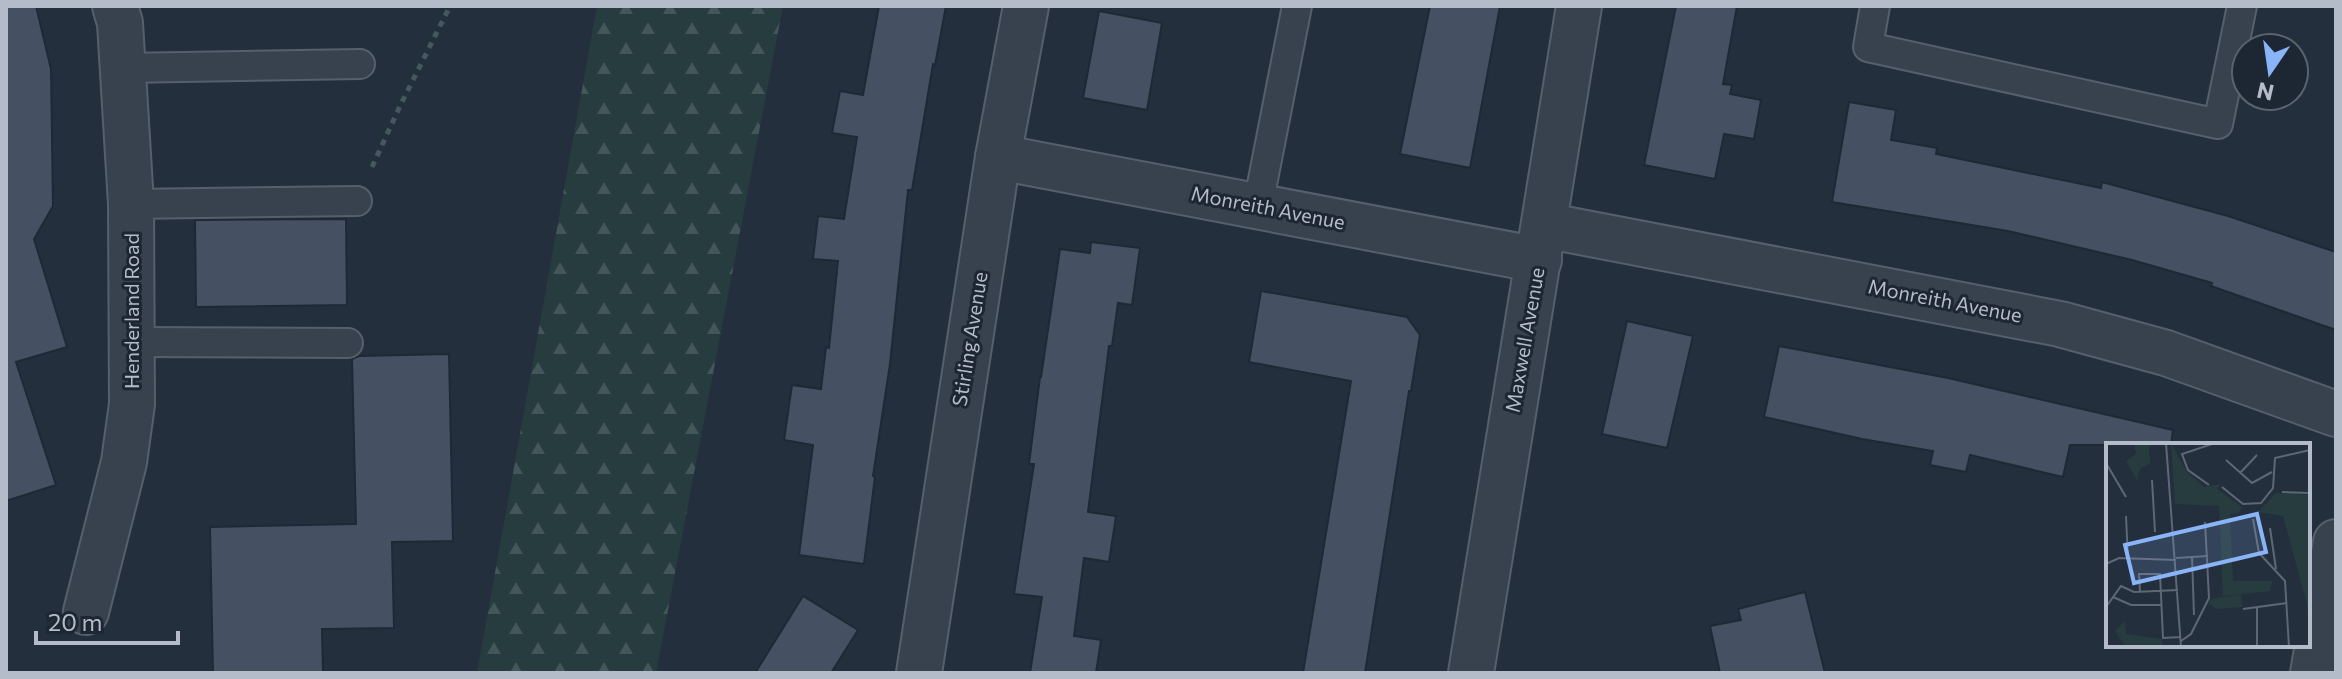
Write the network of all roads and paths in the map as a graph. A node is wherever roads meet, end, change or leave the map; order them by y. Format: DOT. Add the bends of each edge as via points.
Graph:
graph roads {
  1 [pos="115,6"];
  2 [pos="450,6"];
  3 [pos="1026,6"];
  4 [pos="1297,6"];
  5 [pos="1579,6"];
  6 [pos="1875,6"];
  7 [pos="2242,6"];
  8 [pos="360,64"];
  9 [pos="123,68"];
  10 [pos="998,157"];
  11 [pos="357,201"];
  12 [pos="131,204"];
  13 [pos="1258,205"];
  14 [pos="1541,242"];
  15 [pos="133,342"];
  16 [pos="348,343"];
  17 [pos="2336,414"];
  18 [pos="2336,542"];
  19 [pos="86,612"];
  20 [pos="919,673"];
  21 [pos="1471,673"];
  22 [pos="2313,673"];
  1 -- 9 [label="street, Henderland Road"];
  2 -- 11 [label="path"];
  3 -- 10 [label="street, Stirling Avenue"];
  4 -- 13 [label="lane"];
  5 -- 14 [label="street, Maxwell Avenue"];
  6 -- 7 [label="lane" via="1868,47 2218,124"];
  8 -- 9 [label="lane"];
  9 -- 12 [label="street, Henderland Road"];
  10 -- 13 [label="street, Monreith Avenue"];
  10 -- 20 [label="street, Stirling Avenue"];
  11 -- 12 [label="lane"];
  12 -- 15 [label="street, Henderland Road"];
  13 -- 14 [label="street, Monreith Avenue"];
  14 -- 17 [label="street, Monreith Avenue" via="2060,324 2166,353"];
  14 -- 21 [label="street, Maxwell Avenue"];
  15 -- 16 [label="lane"];
  15 -- 19 [label="street, Henderland Road" via="124,462"];
  18 -- 22 [label="street"];
}
